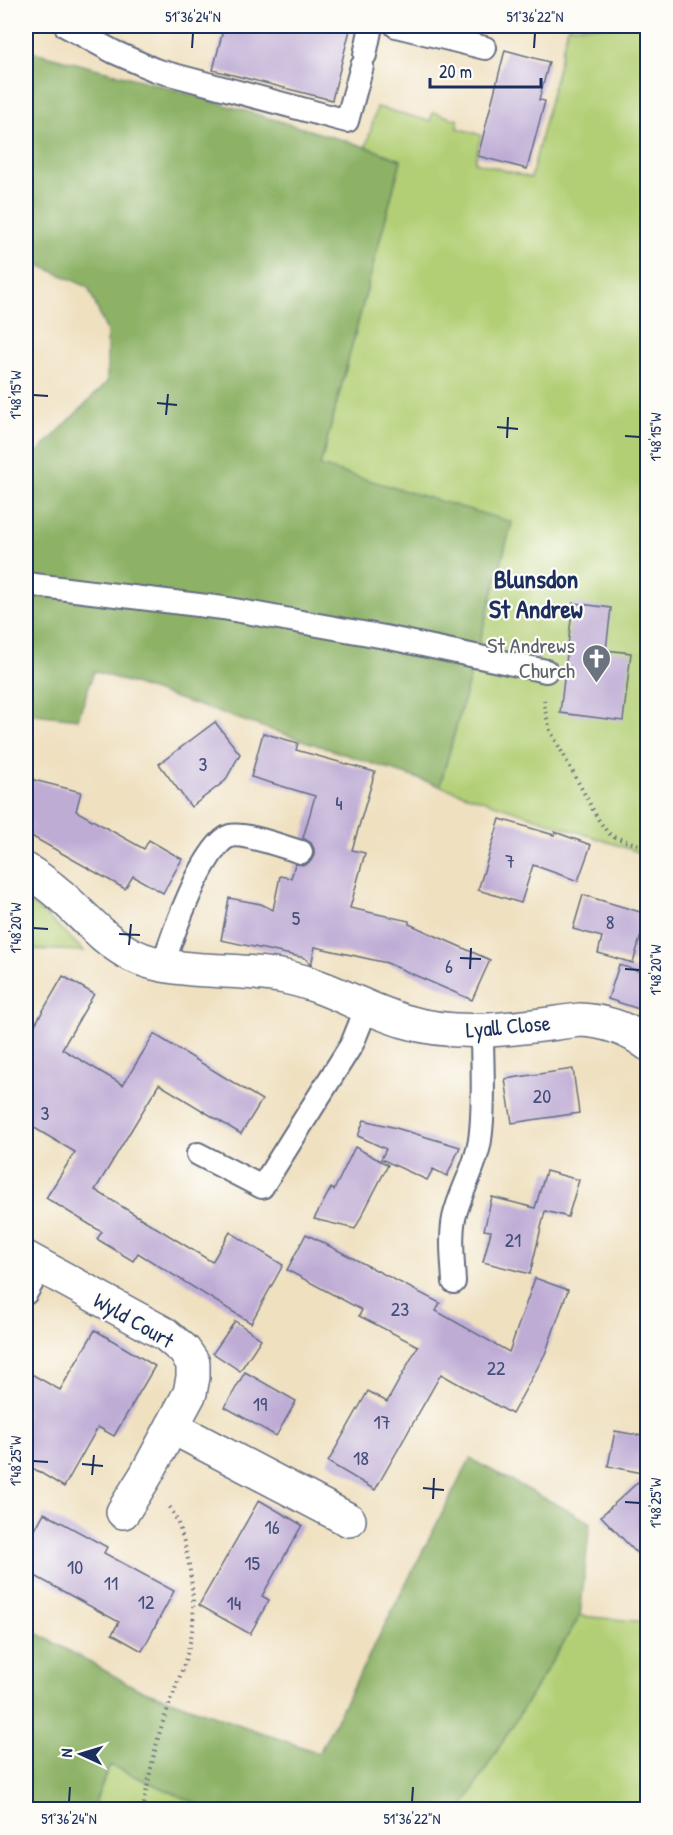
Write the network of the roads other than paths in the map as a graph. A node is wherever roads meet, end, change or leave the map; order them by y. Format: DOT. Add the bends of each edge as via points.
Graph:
graph roads {
  1 [pos="66,26"];
  2 [pos="371,26"];
  3 [pos="396,26"];
  4 [pos="485,48"];
  5 [pos="26,584"];
  6 [pos="546,671"];
  7 [pos="301,852"];
  8 [pos="26,870"];
  9 [pos="163,965"];
  10 [pos="367,1007"];
  11 [pos="482,1030"];
  12 [pos="648,1044"];
  13 [pos="198,1154"];
  14 [pos="31,1273"];
  15 [pos="454,1282"];
  16 [pos="172,1427"];
  17 [pos="123,1512"];
  18 [pos="349,1520"];
  1 -- 2 [label="lane" via="155,70 347,121"];
  3 -- 4 [label="lane"];
  5 -- 6 [label="lane" via="224,608"];
  7 -- 9 [label="lane" via="244,836 230,836 219,842 206,859"];
  8 -- 9 [label="street, Lyall Close" via="121,949"];
  9 -- 10 [label="street, Lyall Close" via="304,981"];
  10 -- 11 [label="street, Lyall Close" via="423,1026"];
  10 -- 13 [label="lane" via="352,1044 262,1187"];
  11 -- 12 [label="street, Lyall Close" via="595,1020 627,1031"];
  11 -- 15 [label="lane" via="480,1140 476,1163 454,1218"];
  14 -- 16 [label="street, Wyld Court" via="165,1334 184,1350 193,1363 193,1377 190,1393"];
  16 -- 17 [label="street, Wyld Court"];
  16 -- 18 [label="street"];
}
